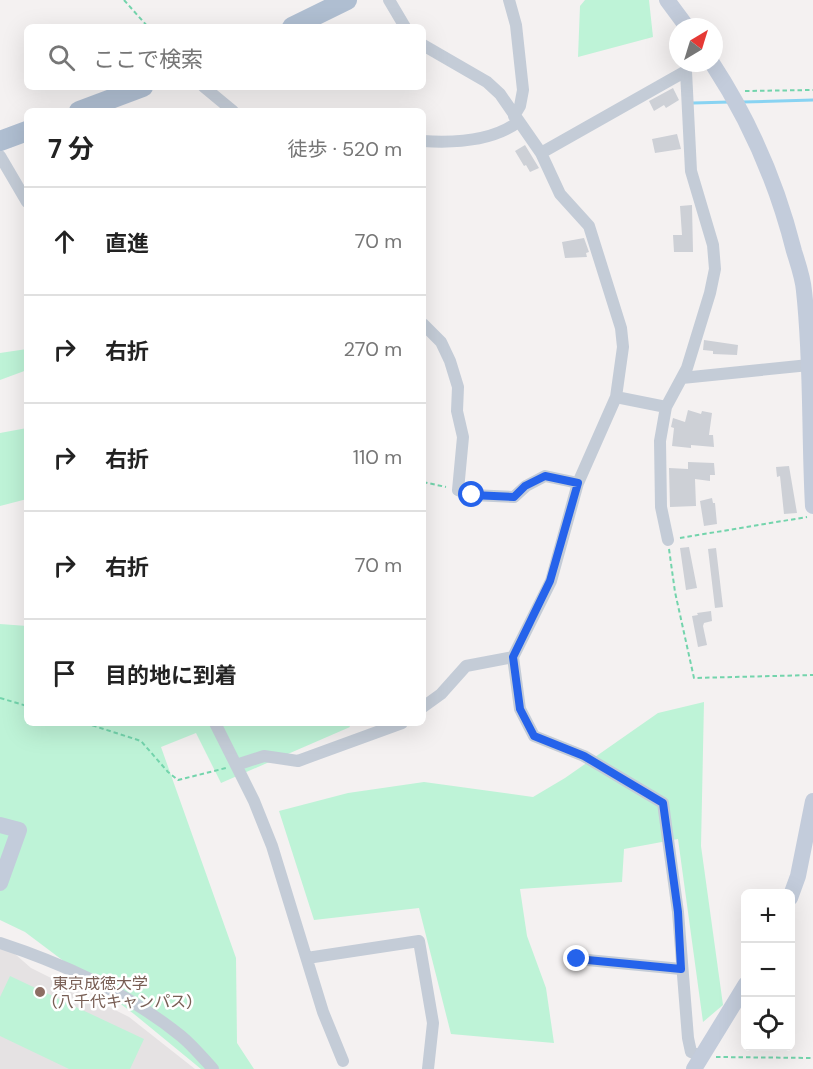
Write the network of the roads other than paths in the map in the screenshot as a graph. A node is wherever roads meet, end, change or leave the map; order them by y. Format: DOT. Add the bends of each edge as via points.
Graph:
graph roads {
  1 [pos="347,0"];
  2 [pos="389,0"];
  3 [pos="509,0"];
  4 [pos="667,0"];
  5 [pos="680,18"];
  6 [pos="298,24"];
  7 [pos="403,24"];
  8 [pos="426,47"];
  9 [pos="679,72"];
  10 [pos="687,72"];
  11 [pos="718,72"];
  12 [pos="135,90"];
  13 [pos="208,90"];
  14 [pos="87,108"];
  15 [pos="229,108"];
  16 [pos="516,119"];
  17 [pos="24,132"];
  18 [pos="0,141"];
  19 [pos="426,141"];
  20 [pos="541,153"];
  21 [pos="0,156"];
  22 [pos="24,197"];
  23 [pos="426,327"];
  24 [pos="809,365"];
  25 [pos="682,378"];
  26 [pos="615,397"];
  27 [pos="666,407"];
  28 [pos="578,483"];
  29 [pos="813,506"];
  30 [pos="668,540"];
  31 [pos="513,657"];
  32 [pos="426,705"];
  33 [pos="216,726"];
  34 [pos="394,726"];
  35 [pos="236,765"];
  36 [pos="813,801"];
  37 [pos="0,825"];
  38 [pos="0,883"];
  39 [pos="793,889"];
  40 [pos="0,943"];
  41 [pos="307,958"];
  42 [pos="577,959"];
  43 [pos="681,969"];
  44 [pos="741,992"];
  45 [pos="343,1061"];
  46 [pos="698,1063"];
  47 [pos="213,1069"];
  48 [pos="428,1069"];
  1 -- 6 [label="main road"];
  2 -- 7 [label="street"];
  3 -- 16 [label="street" via="516,25 523,90"];
  4 -- 5 [label="street"];
  8 -- 16 [label="street" via="487,82"];
  9 -- 20 [label="street"];
  10 -- 25 [label="street" via="691,171 713,245 715,269"];
  11 -- 24 [label="street" via="759,146 789,230 804,289"];
  12 -- 14 [label="main road"];
  13 -- 15 [label="street"];
  16 -- 19 [label="street" via="507,130 482,137"];
  16 -- 20 [label="street"];
  17 -- 18 [label="main road"];
  20 -- 26 [label="street" via="560,194 589,226 621,328 623,347"];
  21 -- 22 [label="street"];
  23 -- 28 [label="street" via="441,342 458,387 457,411 463,437 458,490 472,495 514,497 545,476"];
  24 -- 25 [label="street"];
  24 -- 29 [label="street"];
  25 -- 27 [label="street"];
  26 -- 27 [label="street"];
  26 -- 28 [label="street"];
  27 -- 30 [label="street" via="660,441 661,507"];
  28 -- 31 [label="street" via="550,581"];
  31 -- 32 [label="street" via="466,666"];
  31 -- 43 [label="street" via="520,709 534,736 584,756 663,803 678,912"];
  33 -- 35 [label="street"];
  34 -- 35 [label="street" via="298,761 264,756"];
  35 -- 41 [label="street" via="272,846"];
  36 -- 39 [label="street"];
  37 -- 38 [label="street" via="20,830"];
  40 -- 47 [label="street" via="79,972 125,998 182,1036"];
  41 -- 45 [label="street"];
  41 -- 48 [label="street" via="419,941 433,1023"];
  42 -- 43 [label="street"];
  43 -- 46 [label="street" via="688,1038"];
  44 -- 46 [label="street"];
}
